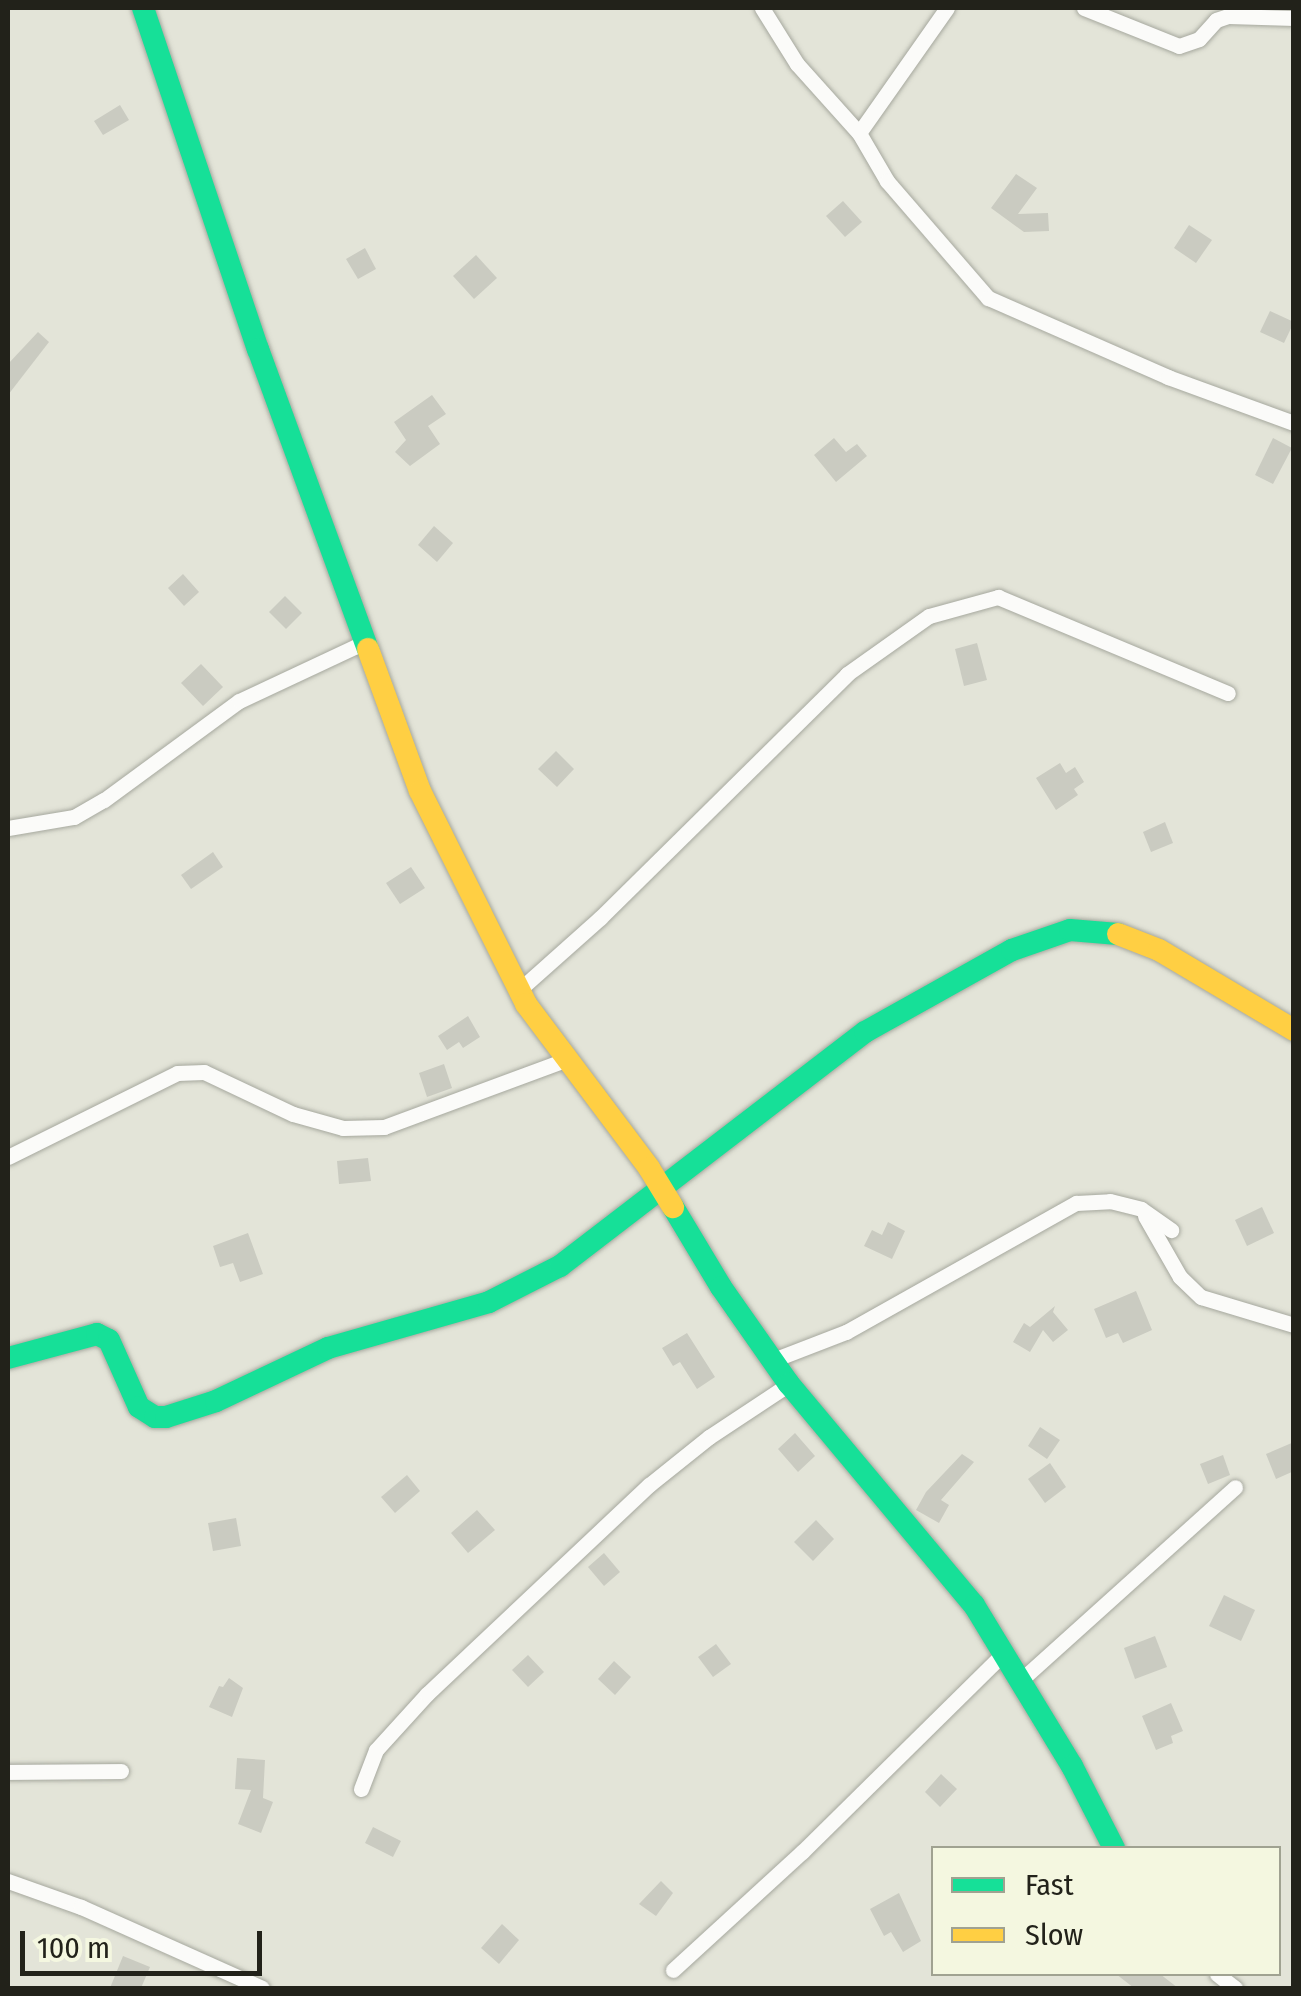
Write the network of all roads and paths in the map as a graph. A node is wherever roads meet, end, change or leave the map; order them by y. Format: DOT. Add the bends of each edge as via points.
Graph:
graph roads {
  1 [pos="143,8"];
  2 [pos="762,8"];
  3 [pos="947,8"];
  4 [pos="1084,8"];
  5 [pos="1294,18"];
  6 [pos="859,133"];
  7 [pos="1294,423"];
  8 [pos="367,641"];
  9 [pos="1228,693"];
  10 [pos="8,828"];
  11 [pos="518,991"];
  12 [pos="1294,1030"];
  13 [pos="565,1060"];
  14 [pos="8,1156"];
  15 [pos="662,1190"];
  16 [pos="1141,1209"];
  17 [pos="1170,1230"];
  18 [pos="1294,1326"];
  19 [pos="8,1358"];
  20 [pos="773,1360"];
  21 [pos="789,1384"];
  22 [pos="1235,1487"];
  23 [pos="1004,1652"];
  24 [pos="1020,1680"];
  25 [pos="121,1771"];
  26 [pos="8,1772"];
  27 [pos="360,1789"];
  28 [pos="1113,1846"];
  29 [pos="8,1881"];
  30 [pos="673,1970"];
  31 [pos="262,1988"];
  1 -- 8 [label="street" via="258,349"];
  2 -- 6 [label="street" via="796,64"];
  3 -- 6 [label="street"];
  4 -- 5 [label="street" via="1178,46 1228,16"];
  6 -- 7 [label="street" via="887,182 988,298 1168,377"];
  8 -- 10 [label="street" via="238,701 74,817"];
  8 -- 11 [label="street" via="420,791"];
  9 -- 11 [label="street" via="998,597 929,616 847,674"];
  11 -- 13 [label="street"];
  12 -- 15 [label="street" via="1158,950 1106,930 1070,930 1012,950 865,1032"];
  13 -- 14 [label="street" via="384,1127 343,1128 293,1114 204,1072 176,1073"];
  13 -- 15 [label="street" via="603,1102"];
  15 -- 19 [label="street" via="560,1266 489,1302 328,1348 216,1402 166,1418 139,1407 109,1340 97,1334"];
  15 -- 20 [label="street"];
  16 -- 17 [label="street"];
  16 -- 18 [label="street" via="1180,1276 1201,1297"];
  16 -- 20 [label="street" via="1110,1201 1076,1203 846,1332"];
  20 -- 21 [label="street"];
  21 -- 23 [label="street" via="974,1606"];
  21 -- 27 [label="street" via="708,1436 427,1694 376,1750"];
  22 -- 24 [label="street"];
  23 -- 24 [label="street"];
  23 -- 30 [label="street"];
  24 -- 28 [label="street"];
  25 -- 26 [label="street"];
  29 -- 31 [label="street" via="81,1906"];
}
